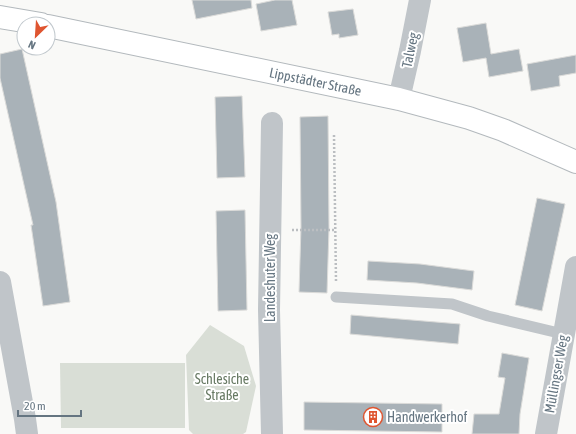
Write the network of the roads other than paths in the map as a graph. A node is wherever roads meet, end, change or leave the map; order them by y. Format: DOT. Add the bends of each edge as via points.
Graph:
graph roads {
  1 [pos="420,0"];
  2 [pos="0,17"];
  3 [pos="16,20"];
  4 [pos="56,28"];
  5 [pos="399,99"];
  6 [pos="272,123"];
  7 [pos="576,162"];
  8 [pos="576,267"];
  9 [pos="0,282"];
  10 [pos="336,298"];
  11 [pos="563,334"];
  12 [pos="26,434"];
  13 [pos="272,434"];
  14 [pos="546,434"];
  1 -- 5 [label="street, Talweg"];
  2 -- 3 [label="main road"];
  4 -- 5 [label="main road, Lippstädter Straße"];
  5 -- 7 [label="main road, Lippstädter Straße" via="503,130"];
  6 -- 13 [label="street, Landeshuter Weg" via="269,310"];
  8 -- 11 [label="street, Müllingser Weg"];
  9 -- 12 [label="street"];
  10 -- 11 [label="lane" via="452,304 488,316"];
  11 -- 14 [label="street, Müllingser Weg"];
}
